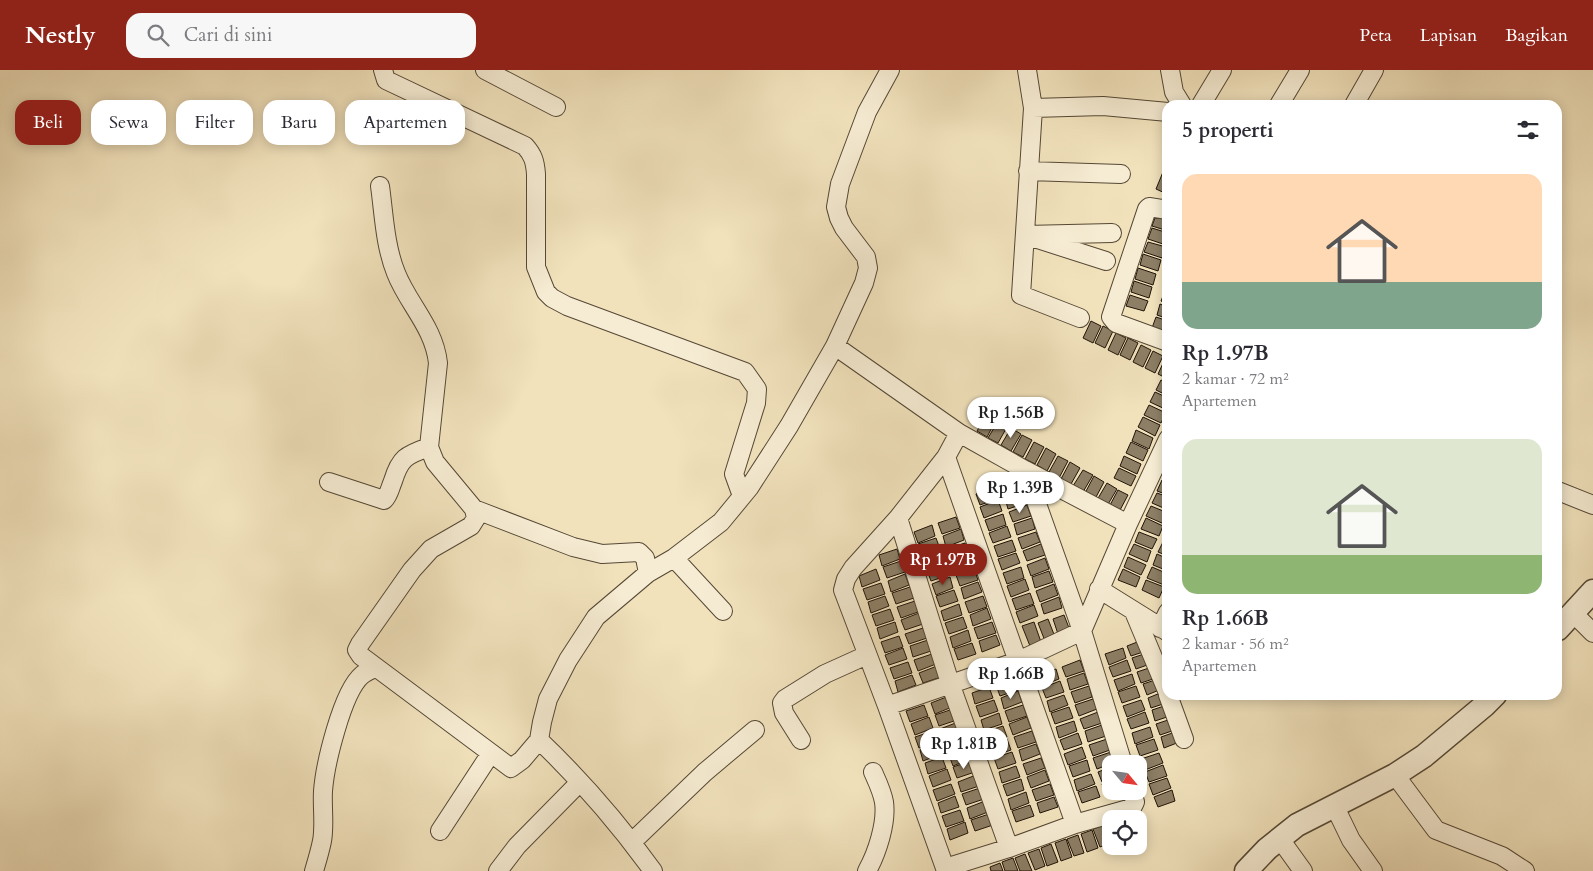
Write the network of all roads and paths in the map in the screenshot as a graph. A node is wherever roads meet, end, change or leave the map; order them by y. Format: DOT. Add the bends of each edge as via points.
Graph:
graph roads {
  1 [pos="383,70"];
  2 [pos="485,70"];
  3 [pos="890,70"];
  4 [pos="1027,70"];
  5 [pos="1170,70"];
  6 [pos="1222,70"];
  7 [pos="1300,70"];
  8 [pos="1374,70"];
  9 [pos="1179,100"];
  10 [pos="1204,100"];
  11 [pos="1282,100"];
  12 [pos="1357,100"];
  13 [pos="556,107"];
  14 [pos="1033,108"];
  15 [pos="1162,111"];
  16 [pos="1028,171"];
  17 [pos="1120,174"];
  18 [pos="380,186"];
  19 [pos="1162,208"];
  20 [pos="1112,233"];
  21 [pos="1025,235"];
  22 [pos="1106,262"];
  23 [pos="1080,318"];
  24 [pos="1162,340"];
  25 [pos="835,346"];
  26 [pos="959,433"];
  27 [pos="429,447"];
  28 [pos="1162,453"];
  29 [pos="946,457"];
  30 [pos="1025,470"];
  31 [pos="330,482"];
  32 [pos="1562,493"];
  33 [pos="742,496"];
  34 [pos="1593,505"];
  35 [pos="474,509"];
  36 [pos="898,518"];
  37 [pos="1128,524"];
  38 [pos="674,558"];
  39 [pos="648,573"];
  40 [pos="1099,589"];
  41 [pos="1593,591"];
  42 [pos="723,611"];
  43 [pos="1134,612"];
  44 [pos="1574,613"];
  45 [pos="1562,625"];
  46 [pos="1162,629"];
  47 [pos="1082,631"];
  48 [pos="1593,632"];
  49 [pos="867,655"];
  50 [pos="1018,661"];
  51 [pos="375,668"];
  52 [pos="1162,676"];
  53 [pos="950,683"];
  54 [pos="1172,700"];
  55 [pos="1490,700"];
  56 [pos="886,706"];
  57 [pos="755,730"];
  58 [pos="1184,739"];
  59 [pos="540,740"];
  60 [pos="801,740"];
  61 [pos="491,753"];
  62 [pos="1120,755"];
  63 [pos="873,772"];
  64 [pos="1395,775"];
  65 [pos="580,782"];
  66 [pos="1134,800"];
  67 [pos="1335,807"];
  68 [pos="1074,824"];
  69 [pos="440,831"];
  70 [pos="1280,838"];
  71 [pos="632,842"];
  72 [pos="1009,848"];
  73 [pos="945,870"];
  74 [pos="314,871"];
  75 [pos="498,871"];
  76 [pos="653,871"];
  77 [pos="867,871"];
  78 [pos="1246,871"];
  79 [pos="1303,871"];
  80 [pos="1373,871"];
  81 [pos="1525,871"];
  1 -- 33 [label="street" via="386,80 525,146 530,152 535,160 536,174 536,267 546,292 552,298 745,372 757,389 756,403 734,474"];
  2 -- 13 [label="street"];
  3 -- 25 [label="street" via="867,112 840,184 836,207 839,218 866,257 868,268"];
  4 -- 14 [label="street"];
  5 -- 9 [label="street"];
  6 -- 10 [label="street"];
  7 -- 11 [label="street"];
  8 -- 12 [label="street"];
  14 -- 15 [label="street" via="1103,106"];
  14 -- 16 [label="street"];
  16 -- 17 [label="street"];
  16 -- 21 [label="street"];
  18 -- 27 [label="street" via="396,274 437,350"];
  19 -- 24 [label="street" via="1154,206 1147,209 1111,317 1116,322"];
  20 -- 21 [label="street"];
  21 -- 22 [label="street"];
  21 -- 23 [label="street" via="1021,295"];
  25 -- 26 [label="street"];
  25 -- 33 [label="street" via="789,426"];
  26 -- 29 [label="street"];
  26 -- 30 [label="street"];
  27 -- 31 [label="street" via="403,459 384,500"];
  27 -- 35 [label="street" via="435,462"];
  28 -- 37 [label="street"];
  29 -- 36 [label="street"];
  29 -- 50 [label="street"];
  30 -- 37 [label="street"];
  30 -- 47 [label="street"];
  32 -- 34 [label="street"];
  33 -- 38 [label="street" via="721,522"];
  35 -- 39 [label="street" via="573,548 602,554 639,552 646,558"];
  35 -- 51 [label="street" via="476,518 471,526 431,549 412,570 360,644 357,650"];
  36 -- 49 [label="street" via="853,568 843,590"];
  36 -- 53 [label="street"];
  37 -- 40 [label="street"];
  38 -- 39 [label="street"];
  38 -- 42 [label="street"];
  39 -- 59 [label="street" via="596,617 568,660 548,699"];
  40 -- 43 [label="street"];
  40 -- 47 [label="street"];
  41 -- 44 [label="street"];
  43 -- 46 [label="street"];
  43 -- 52 [label="street"];
  44 -- 45 [label="street"];
  44 -- 48 [label="street"];
  47 -- 50 [label="street"];
  47 -- 62 [label="street"];
  49 -- 56 [label="street"];
  49 -- 60 [label="street" via="825,674 785,698 782,703 784,713"];
  50 -- 53 [label="street"];
  50 -- 68 [label="street"];
  51 -- 61 [label="street"];
  51 -- 74 [label="street" via="362,675 355,684 333,740 323,792 322,840"];
  53 -- 56 [label="street"];
  53 -- 72 [label="street"];
  54 -- 58 [label="street"];
  55 -- 64 [label="street" via="1424,756"];
  56 -- 73 [label="street"];
  57 -- 71 [label="street" via="705,772"];
  59 -- 61 [label="street" via="511,768"];
  59 -- 65 [label="street"];
  61 -- 69 [label="street"];
  63 -- 77 [label="street" via="884,801 884,813 878,846"];
  64 -- 67 [label="street"];
  64 -- 81 [label="street" via="1436,830 1502,856"];
  65 -- 71 [label="street"];
  65 -- 75 [label="street" via="517,846"];
  66 -- 68 [label="street" via="1132,808"];
  67 -- 70 [label="street" via="1297,825"];
  67 -- 80 [label="street" via="1351,840"];
  68 -- 72 [label="street"];
  70 -- 78 [label="street"];
  70 -- 79 [label="street"];
  71 -- 76 [label="street"];
  72 -- 73 [label="street"];
}
